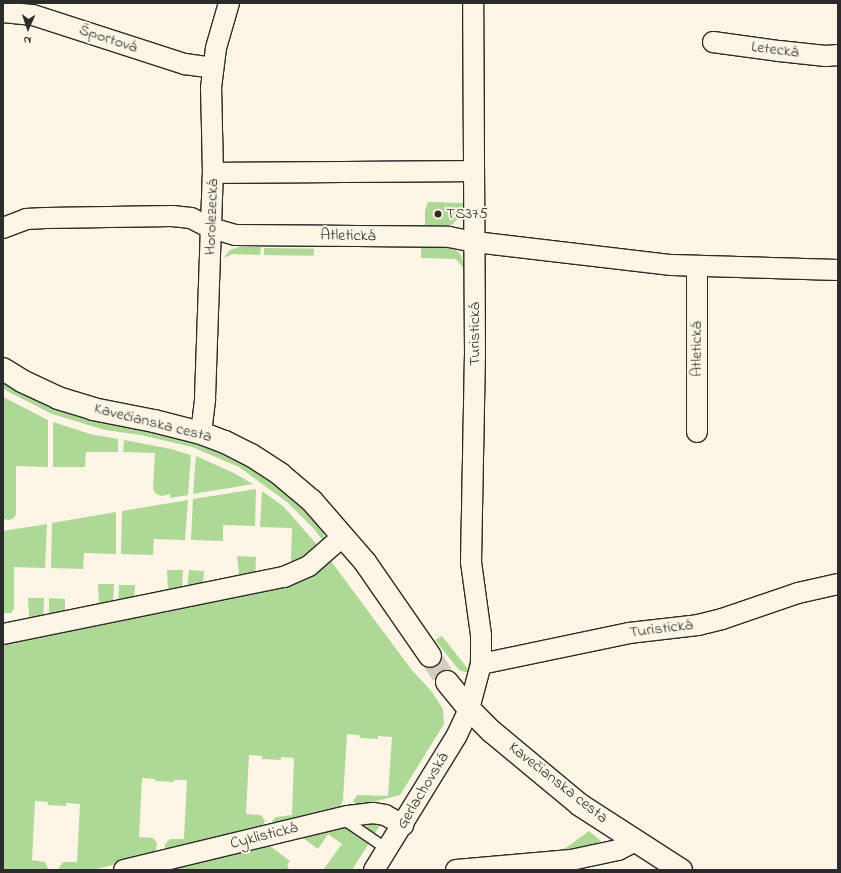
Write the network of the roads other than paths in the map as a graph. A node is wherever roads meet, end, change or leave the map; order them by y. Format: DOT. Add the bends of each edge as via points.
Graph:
graph roads {
  1 [pos="229,3"];
  2 [pos="473,3"];
  3 [pos="3,12"];
  4 [pos="713,42"];
  5 [pos="838,55"];
  6 [pos="213,68"];
  7 [pos="473,171"];
  8 [pos="213,173"];
  9 [pos="3,228"];
  10 [pos="211,228"];
  11 [pos="474,242"];
  12 [pos="697,266"];
  13 [pos="838,270"];
  14 [pos="3,369"];
  15 [pos="696,432"];
  16 [pos="201,433"];
  17 [pos="343,536"];
  18 [pos="838,584"];
  19 [pos="3,634"];
  20 [pos="430,656"];
  21 [pos="481,664"];
  22 [pos="447,682"];
  23 [pos="469,709"];
  24 [pos="342,817"];
  25 [pos="403,826"];
  26 [pos="636,841"];
  27 [pos="387,849"];
  28 [pos="124,870"];
  29 [pos="374,870"];
  30 [pos="456,870"];
  31 [pos="681,870"];
  1 -- 6 [label="street, Horolezecká"];
  2 -- 7 [label="street, Turistická"];
  3 -- 6 [label="street, Športová" via="33,15 185,64"];
  4 -- 5 [label="street, Letecká" via="779,52"];
  6 -- 8 [label="street, Horolezecká"];
  7 -- 8 [label="street"];
  7 -- 11 [label="street, Turistická"];
  8 -- 10 [label="street, Horolezecká"];
  9 -- 10 [label="street, Atletická" via="26,219 172,216 191,218"];
  10 -- 11 [label="street, Atletická" via="235,235 450,237"];
  10 -- 16 [label="street, Horolezecká" via="206,398"];
  11 -- 12 [label="street, Atletická"];
  11 -- 21 [label="street, Turistická" via="475,377 471,562 481,635"];
  12 -- 13 [label="street, Atletická"];
  12 -- 15 [label="street, Atletická"];
  14 -- 16 [label="street, Kavečianska cesta" via="58,398 93,409"];
  16 -- 17 [label="street, Kavečianska cesta" via="251,454 280,474 312,501"];
  17 -- 19 [label="street" via="309,566 284,577"];
  17 -- 20 [label="street, Kavečianska cesta" via="365,562"];
  18 -- 21 [label="street, Turistická" via="805,591 698,625 629,633"];
  21 -- 23 [label="street, Turistická"];
  22 -- 23 [label="street, Kavečianska cesta"];
  23 -- 25 [label="street, Gerlachovská" via="457,735"];
  23 -- 26 [label="street, Kavečianska cesta" via="491,731 580,805"];
  24 -- 25 [label="street, Cyklistická" via="380,814"];
  24 -- 27 [label="lane"];
  24 -- 28 [label="street, Cyklistická"];
  25 -- 27 [label="street, Gerlachovská"];
  26 -- 30 [label="street" via="618,850 571,860"];
  26 -- 31 [label="street, Kavečianska cesta"];
  27 -- 29 [label="street, Gerlachovská"];
}
